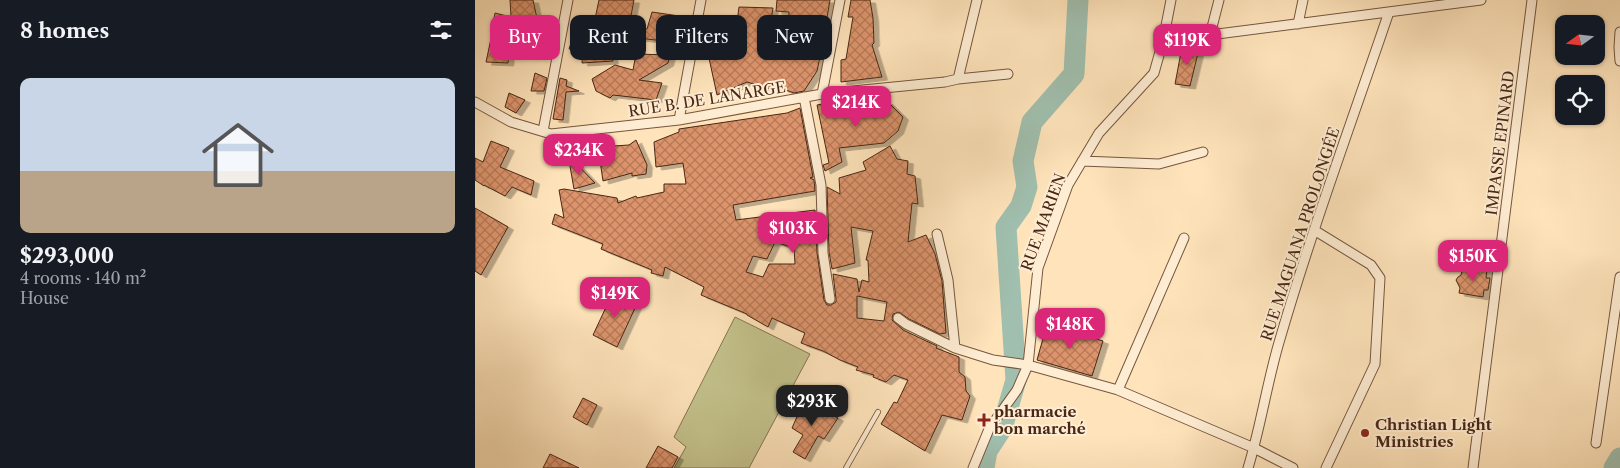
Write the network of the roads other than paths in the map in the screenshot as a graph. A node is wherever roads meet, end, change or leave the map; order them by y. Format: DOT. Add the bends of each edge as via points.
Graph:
graph roads {
  1 [pos="568,0"];
  2 [pos="701,0"];
  3 [pos="840,0"];
  4 [pos="977,0"];
  5 [pos="1171,0"];
  6 [pos="1219,0"];
  7 [pos="1303,0"];
  8 [pos="1481,0"];
  9 [pos="1532,0"];
  10 [pos="1445,2"];
  11 [pos="1389,12"];
  12 [pos="1298,24"];
  13 [pos="1620,32"];
  14 [pos="1210,35"];
  15 [pos="1163,41"];
  16 [pos="1620,61"];
  17 [pos="1008,74"];
  18 [pos="958,79"];
  19 [pos="822,94"];
  20 [pos="804,97"];
  21 [pos="475,102"];
  22 [pos="679,120"];
  23 [pos="543,131"];
  24 [pos="1203,152"];
  25 [pos="1082,161"];
  26 [pos="1314,230"];
  27 [pos="937,234"];
  28 [pos="1184,238"];
  29 [pos="1620,277"];
  30 [pos="830,299"];
  31 [pos="898,318"];
  32 [pos="955,348"];
  33 [pos="1028,365"];
  34 [pos="1118,390"];
  35 [pos="878,412"];
  36 [pos="1596,443"];
  37 [pos="1254,448"];
  38 [pos="846,468"];
  39 [pos="973,468"];
  40 [pos="1248,468"];
  41 [pos="1293,468"];
  42 [pos="1326,468"];
  43 [pos="1473,468"];
  1 -- 23 [label="street"];
  2 -- 22 [label="street"];
  3 -- 19 [label="street"];
  4 -- 18 [label="street"];
  5 -- 15 [label="street, RUE MARIEN"];
  6 -- 14 [label="street"];
  7 -- 12 [label="street"];
  8 -- 10 [label="street"];
  9 -- 43 [label="street, IMPASSE EPINARD"];
  10 -- 11 [label="street"];
  11 -- 12 [label="street"];
  11 -- 26 [label="street, RUE MAGUANA PROLONGÉE"];
  12 -- 14 [label="street"];
  13 -- 16 [label="street"];
  14 -- 15 [label="street"];
  15 -- 25 [label="street, RUE MARIEN" via="1154,73 1099,133"];
  17 -- 18 [label="street, RUE B. DE LANARGE"];
  18 -- 19 [label="street, RUE B. DE LANARGE"];
  19 -- 20 [label="street, RUE B. DE LANARGE"];
  20 -- 22 [label="street, RUE B. DE LANARGE"];
  20 -- 30 [label="street" via="821,185 823,253"];
  21 -- 23 [label="street, RUE B. DE LANARGE" via="511,122"];
  22 -- 23 [label="street, RUE B. DE LANARGE" via="551,134"];
  24 -- 25 [label="street" via="1159,164"];
  25 -- 33 [label="street, RUE MARIEN" via="1068,185 1038,268"];
  26 -- 37 [label="street, RUE MAGUANA PROLONGÉE" via="1279,341"];
  26 -- 42 [label="street" via="1371,265 1380,278 1375,364"];
  27 -- 32 [label="street" via="948,280"];
  28 -- 34 [label="street"];
  29 -- 36 [label="street"];
  31 -- 32 [label="street"];
  32 -- 33 [label="street" via="993,360"];
  33 -- 34 [label="street"];
  33 -- 39 [label="street, RUE MARIEN" via="1017,390 989,429"];
  34 -- 37 [label="street"];
  35 -- 38 [label="lane"];
  37 -- 40 [label="street, RUE MAGUANA PROLONGÉE"];
  37 -- 41 [label="street"];
}
